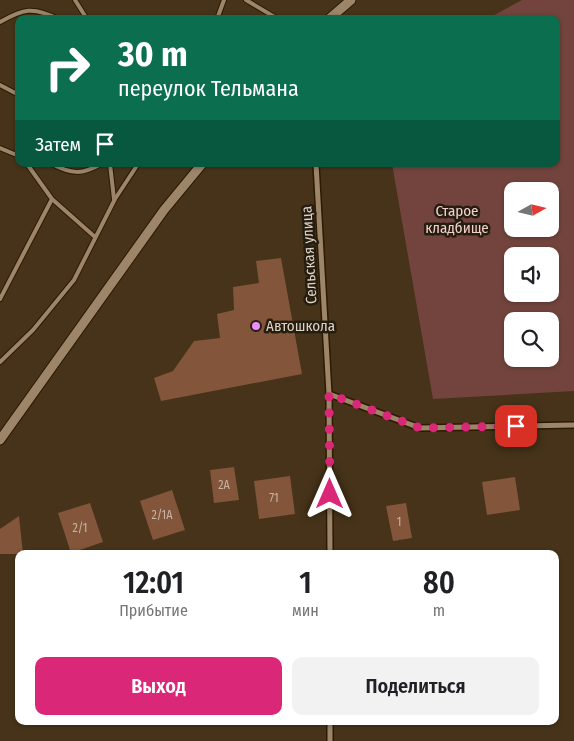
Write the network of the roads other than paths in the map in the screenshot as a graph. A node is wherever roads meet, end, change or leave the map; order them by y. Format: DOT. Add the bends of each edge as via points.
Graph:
graph roads {
  1 [pos="224,0"];
  2 [pos="246,0"];
  3 [pos="350,0"];
  4 [pos="76,1"];
  5 [pos="51,15"];
  6 [pos="85,15"];
  7 [pos="218,15"];
  8 [pos="271,15"];
  9 [pos="333,15"];
  10 [pos="0,22"];
  11 [pos="0,85"];
  12 [pos="15,93"];
  13 [pos="0,148"];
  14 [pos="15,154"];
  15 [pos="29,167"];
  16 [pos="58,167"];
  17 [pos="96,167"];
  18 [pos="110,167"];
  19 [pos="136,167"];
  20 [pos="200,167"];
  21 [pos="316,167"];
  22 [pos="52,199"];
  23 [pos="114,199"];
  24 [pos="95,237"];
  25 [pos="0,299"];
  26 [pos="0,362"];
  27 [pos="329,394"];
  28 [pos="574,425"];
  29 [pos="0,440"];
  30 [pos="330,550"];
  31 [pos="330,725"];
  32 [pos="330,741"];
  1 -- 7 [label="lane"];
  2 -- 8 [label="lane"];
  3 -- 9 [label="street"];
  4 -- 6 [label="lane"];
  5 -- 10 [label="lane" via="42,10 20,10"];
  11 -- 12 [label="lane"];
  13 -- 14 [label="lane"];
  15 -- 22 [label="lane"];
  16 -- 17 [label="lane" via="66,171 88,172"];
  18 -- 23 [label="lane"];
  19 -- 23 [label="lane"];
  20 -- 29 [label="street" via="164,210"];
  21 -- 27 [label="street, Сельская улица"];
  22 -- 24 [label="lane"];
  22 -- 25 [label="lane"];
  23 -- 24 [label="lane"];
  24 -- 26 [label="lane" via="74,280 33,330"];
  27 -- 28 [label="street" via="420,428"];
  27 -- 30 [label="street, Сельская улица"];
  31 -- 32 [label="street"];
}
